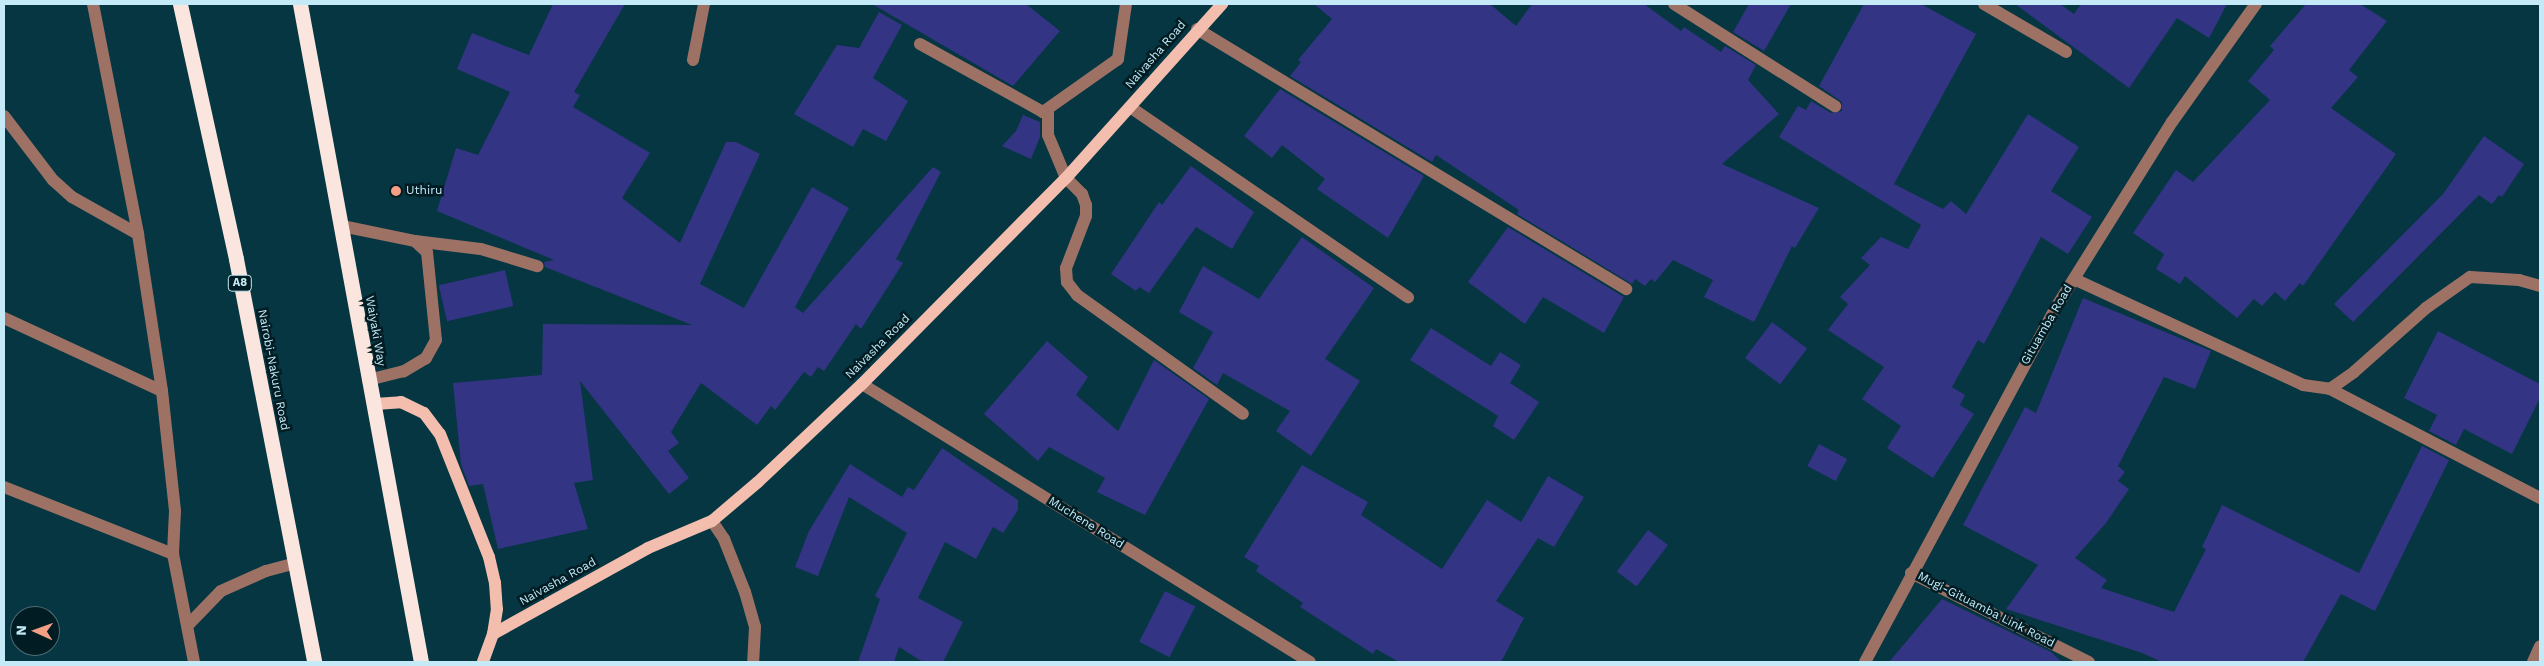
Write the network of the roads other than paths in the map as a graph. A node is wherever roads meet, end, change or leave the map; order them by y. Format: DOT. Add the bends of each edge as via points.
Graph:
graph roads {
  1 [pos="93,4"];
  2 [pos="180,4"];
  3 [pos="300,4"];
  4 [pos="704,4"];
  5 [pos="1126,4"];
  6 [pos="1222,4"];
  7 [pos="1678,4"];
  8 [pos="1984,4"];
  9 [pos="2256,4"];
  10 [pos="1197,29"];
  11 [pos="920,44"];
  12 [pos="2066,52"];
  13 [pos="693,60"];
  14 [pos="1835,106"];
  15 [pos="1130,107"];
  16 [pos="1043,112"];
  17 [pos="4,116"];
  18 [pos="1066,178"];
  19 [pos="342,226"];
  20 [pos="138,234"];
  21 [pos="415,241"];
  22 [pos="537,266"];
  23 [pos="2074,280"];
  24 [pos="2540,286"];
  25 [pos="1626,288"];
  26 [pos="1408,297"];
  27 [pos="4,318"];
  28 [pos="368,380"];
  29 [pos="862,384"];
  30 [pos="2330,389"];
  31 [pos="162,391"];
  32 [pos="375,404"];
  33 [pos="1244,414"];
  34 [pos="4,487"];
  35 [pos="2540,498"];
  36 [pos="712,521"];
  37 [pos="173,554"];
  38 [pos="294,564"];
  39 [pos="1911,573"];
  40 [pos="188,625"];
  41 [pos="493,634"];
  42 [pos="2540,646"];
  43 [pos="194,662"];
  44 [pos="314,662"];
  45 [pos="421,662"];
  46 [pos="483,662"];
  47 [pos="753,662"];
  48 [pos="1310,662"];
  49 [pos="1865,662"];
  50 [pos="2089,662"];
  51 [pos="2533,662"];
  1 -- 20 [label="street"];
  2 -- 38 [label="highway, Nairobi-Nakuru Road / A8" via="236,259"];
  3 -- 19 [label="highway, Waiyaki Way"];
  4 -- 13 [label="street"];
  5 -- 16 [label="street" via="1118,59"];
  6 -- 10 [label="main road, Naivasha Road"];
  7 -- 14 [label="street"];
  8 -- 12 [label="street"];
  9 -- 23 [label="street, Gituamba Road" via="2172,122"];
  10 -- 15 [label="main road, Naivasha Road"];
  10 -- 25 [label="street"];
  11 -- 16 [label="street"];
  15 -- 18 [label="main road, Naivasha Road"];
  15 -- 26 [label="street"];
  16 -- 18 [label="street" via="1048,112 1048,135"];
  17 -- 20 [label="street" via="53,180 72,197"];
  18 -- 29 [label="main road, Naivasha Road"];
  18 -- 33 [label="street" via="1082,194 1086,205 1086,216 1066,268 1067,282 1077,295"];
  19 -- 21 [label="street"];
  19 -- 28 [label="highway, Waiyaki Way"];
  20 -- 31 [label="street"];
  21 -- 22 [label="street" via="482,248"];
  21 -- 28 [label="street" via="427,252 436,340 426,358 404,371"];
  23 -- 30 [label="street" via="2303,385"];
  23 -- 39 [label="street, Gituamba Road"];
  24 -- 30 [label="street" via="2519,280 2470,277 2426,308"];
  27 -- 31 [label="street"];
  28 -- 32 [label="highway, Waiyaki Way"];
  29 -- 36 [label="main road, Naivasha Road"];
  29 -- 48 [label="street, Muchene Road"];
  30 -- 35 [label="street"];
  31 -- 37 [label="street" via="175,511"];
  32 -- 41 [label="main road" via="401,402 424,413 440,434 489,557 497,609"];
  32 -- 45 [label="highway, Waiyaki Way"];
  34 -- 37 [label="street"];
  36 -- 41 [label="main road, Naivasha Road" via="648,548"];
  36 -- 47 [label="street" via="724,539 745,592 755,627"];
  37 -- 40 [label="street"];
  38 -- 40 [label="street" via="266,571 220,591"];
  38 -- 44 [label="highway, Nairobi-Nakuru Road / A8"];
  39 -- 49 [label="street, Gituamba Road"];
  39 -- 50 [label="street, Mugi-Gituamba Link Road"];
  40 -- 43 [label="street"];
  41 -- 46 [label="main road"];
  42 -- 51 [label="street"];
}
